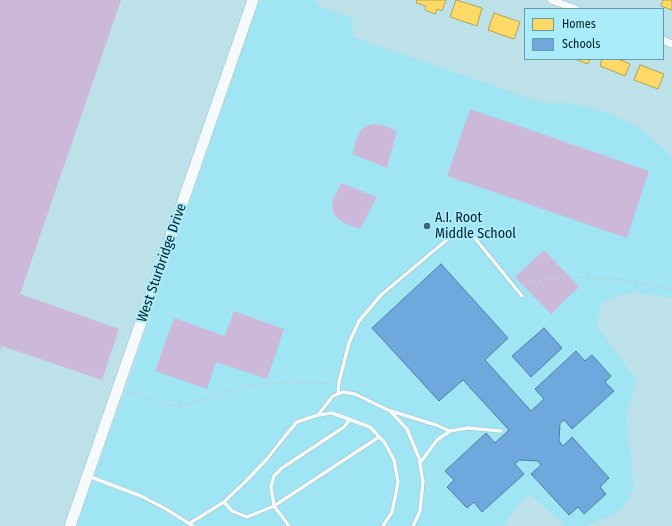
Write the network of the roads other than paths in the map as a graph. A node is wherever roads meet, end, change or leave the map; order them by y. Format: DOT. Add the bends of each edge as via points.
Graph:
graph roads {
  1 [pos="253,0"];
  2 [pos="551,0"];
  3 [pos="573,8"];
  4 [pos="522,296"];
  5 [pos="338,394"];
  6 [pos="390,411"];
  7 [pos="318,415"];
  8 [pos="350,419"];
  9 [pos="450,431"];
  10 [pos="501,431"];
  11 [pos="379,437"];
  12 [pos="420,464"];
  13 [pos="88,476"];
  14 [pos="224,502"];
  15 [pos="274,506"];
  16 [pos="191,525"];
  17 [pos="70,526"];
  18 [pos="289,526"];
  19 [pos="383,526"];
  20 [pos="414,526"];
  1 -- 13 [label="street, West Sturbridge Drive"];
  2 -- 3 [label="street"];
  4 -- 5 [label="lane" via="474,237 458,233 381,295 359,321 349,343"];
  5 -- 6 [label="lane" via="355,394"];
  5 -- 7 [label="lane" via="333,396"];
  6 -- 9 [label="lane"];
  6 -- 12 [label="lane" via="407,429"];
  7 -- 8 [label="lane" via="332,413"];
  7 -- 14 [label="lane" via="297,422 267,459"];
  8 -- 11 [label="lane" via="370,427"];
  8 -- 15 [label="lane" via="344,427 274,476 271,487"];
  9 -- 10 [label="lane" via="468,428"];
  9 -- 12 [label="lane" via="437,440"];
  11 -- 15 [label="lane"];
  11 -- 19 [label="lane" via="394,460 398,482 392,512"];
  12 -- 20 [label="lane" via="423,482 420,511"];
  13 -- 16 [label="lane" via="140,496"];
  13 -- 17 [label="street, West Sturbridge Drive"];
  14 -- 15 [label="lane" via="232,511 247,517"];
  14 -- 16 [label="lane"];
  15 -- 18 [label="lane"];
}
